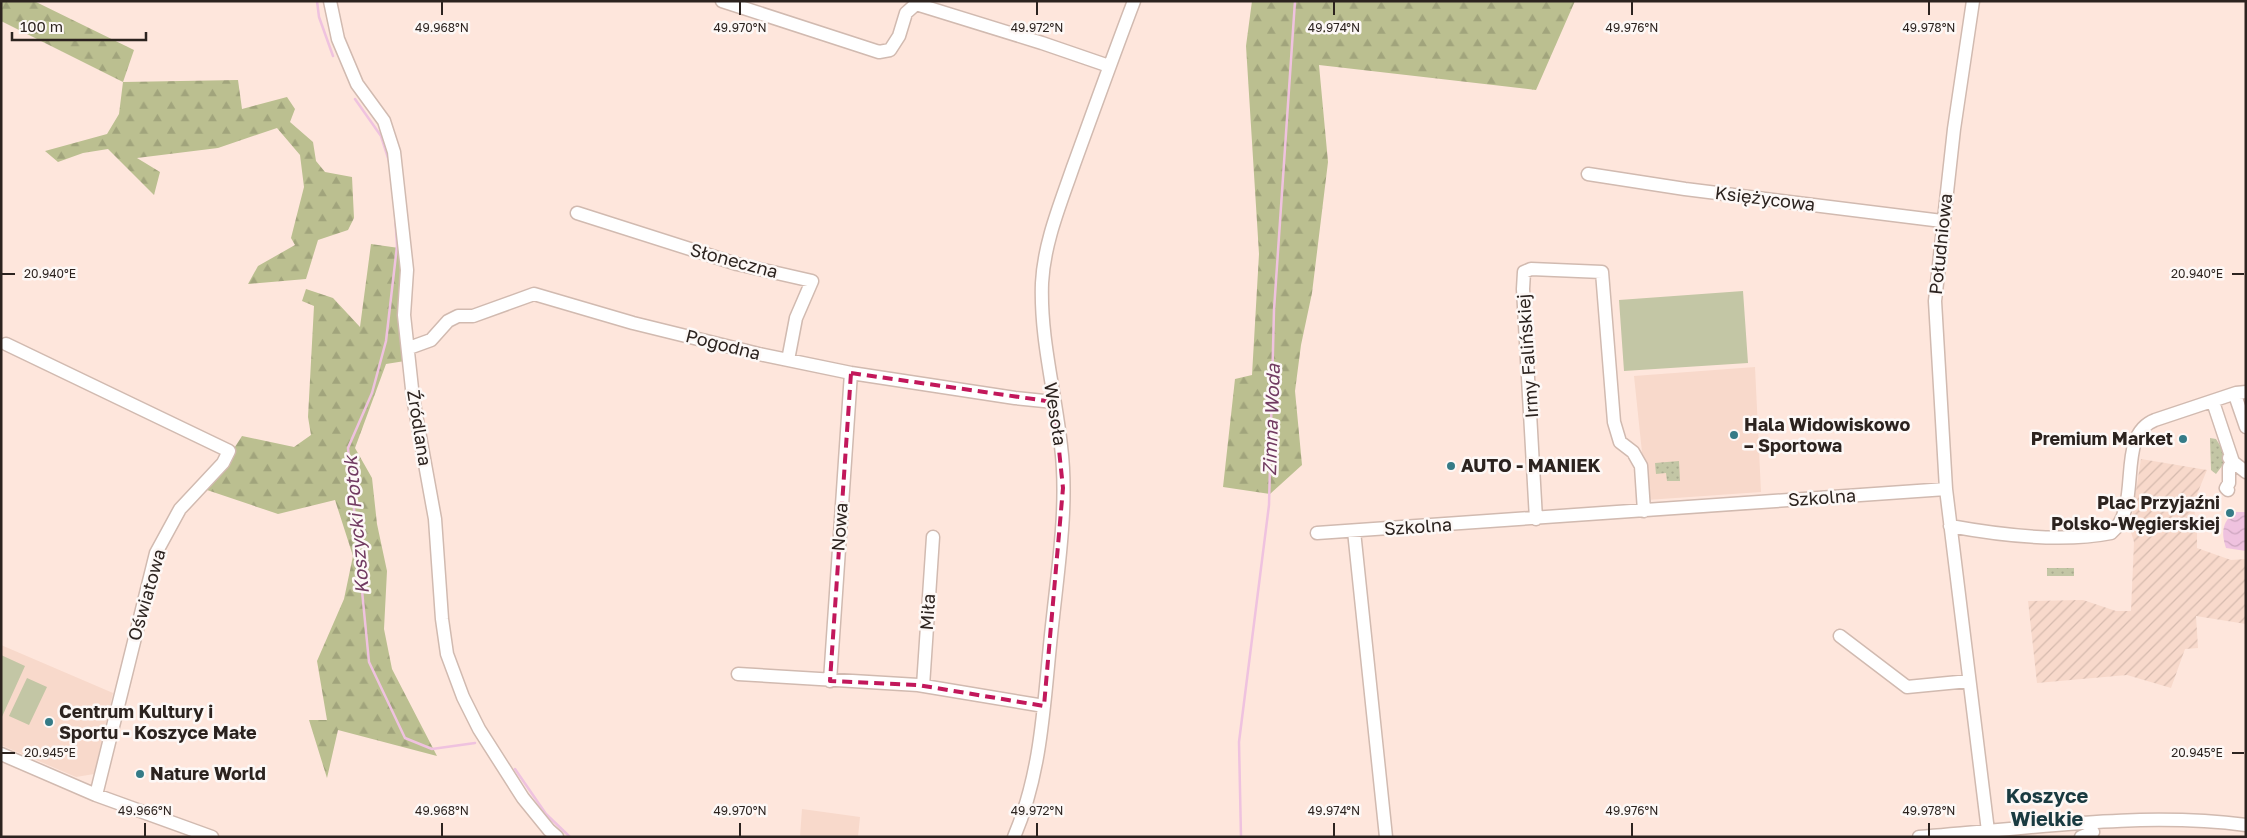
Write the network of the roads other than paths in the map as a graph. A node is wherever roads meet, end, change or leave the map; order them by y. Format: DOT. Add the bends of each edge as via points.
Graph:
graph roads {
  1 [pos="330,1"];
  2 [pos="722,1"];
  3 [pos="1134,1"];
  4 [pos="1973,1"];
  5 [pos="1108,66"];
  6 [pos="1588,174"];
  7 [pos="576,213"];
  8 [pos="1942,221"];
  9 [pos="6,344"];
  10 [pos="409,348"];
  11 [pos="788,360"];
  12 [pos="851,373"];
  13 [pos="2241,395"];
  14 [pos="1054,402"];
  15 [pos="2214,405"];
  16 [pos="2246,427"];
  17 [pos="2233,462"];
  18 [pos="2246,472"];
  19 [pos="1946,489"];
  20 [pos="2214,493"];
  21 [pos="1644,511"];
  22 [pos="1536,519"];
  23 [pos="1950,526"];
  24 [pos="1354,531"];
  25 [pos="1316,533"];
  26 [pos="933,537"];
  27 [pos="1840,636"];
  28 [pos="738,674"];
  29 [pos="830,681"];
  30 [pos="1969,681"];
  31 [pos="923,686"];
  32 [pos="1044,706"];
  33 [pos="1,754"];
  34 [pos="96,795"];
  35 [pos="2246,825"];
  36 [pos="1988,831"];
  37 [pos="2090,832"];
  38 [pos="212,837"];
  39 [pos="557,837"];
  40 [pos="1014,837"];
  41 [pos="1386,837"];
  42 [pos="1919,837"];
  1 -- 10 [label="street, Źródlana" via="338,39 357,84 384,121 394,152 407,270 404,315"];
  2 -- 5 [label="street" via="878,52 890,50 899,36 906,13 916,4"];
  3 -- 5 [label="street, Wesoła"];
  4 -- 8 [label="street, Południowa"];
  5 -- 14 [label="street, Wesoła" via="1048,239 1042,305 1047,366"];
  6 -- 8 [label="street, Księżycowa"];
  7 -- 11 [label="street, Słoneczna" via="737,264 812,281 796,318"];
  8 -- 19 [label="street, Południowa" via="1935,300"];
  9 -- 34 [label="street, Oświatowa" via="229,451 223,463 180,509 156,553"];
  10 -- 11 [label="street, Pogodna" via="431,340 448,321 458,316 473,316 534,294 633,323"];
  10 -- 39 [label="street, Źródlana" via="413,398 435,519 447,654 479,729 523,798"];
  11 -- 12 [label="street, Pogodna"];
  12 -- 14 [label="street, Pogodna"];
  12 -- 29 [label="street, Nowa"];
  13 -- 16 [label="street"];
  13 -- 23 [label="street" via="2236,393 2144,426 2135,442 2125,516 2111,533 2062,537 1984,532"];
  14 -- 32 [label="street, Wesoła" via="1061,446 1063,497"];
  15 -- 17 [label="street"];
  17 -- 18 [label="street"];
  17 -- 20 [label="street" via="2229,467 2227,489"];
  19 -- 21 [label="street, Szkolna"];
  19 -- 23 [label="street"];
  21 -- 22 [label="street, Szkolna"];
  21 -- 22 [label="street, Irmy Falińskiej" via="1641,466 1633,452 1620,442 1614,422 1602,272 1531,268 1524,272 1523,289"];
  22 -- 24 [label="street, Szkolna"];
  23 -- 30 [label="street"];
  24 -- 25 [label="street, Szkolna"];
  24 -- 41 [label="street"];
  26 -- 31 [label="street, Miła"];
  27 -- 30 [label="street" via="1907,688"];
  28 -- 29 [label="street"];
  29 -- 31 [label="street"];
  30 -- 36 [label="street"];
  31 -- 32 [label="street"];
  32 -- 40 [label="street, Wesoła" via="1037,764"];
  33 -- 34 [label="street"];
  34 -- 38 [label="street"];
  35 -- 37 [label="street" via="2180,819"];
  36 -- 37 [label="street"];
  36 -- 42 [label="street"];
}
